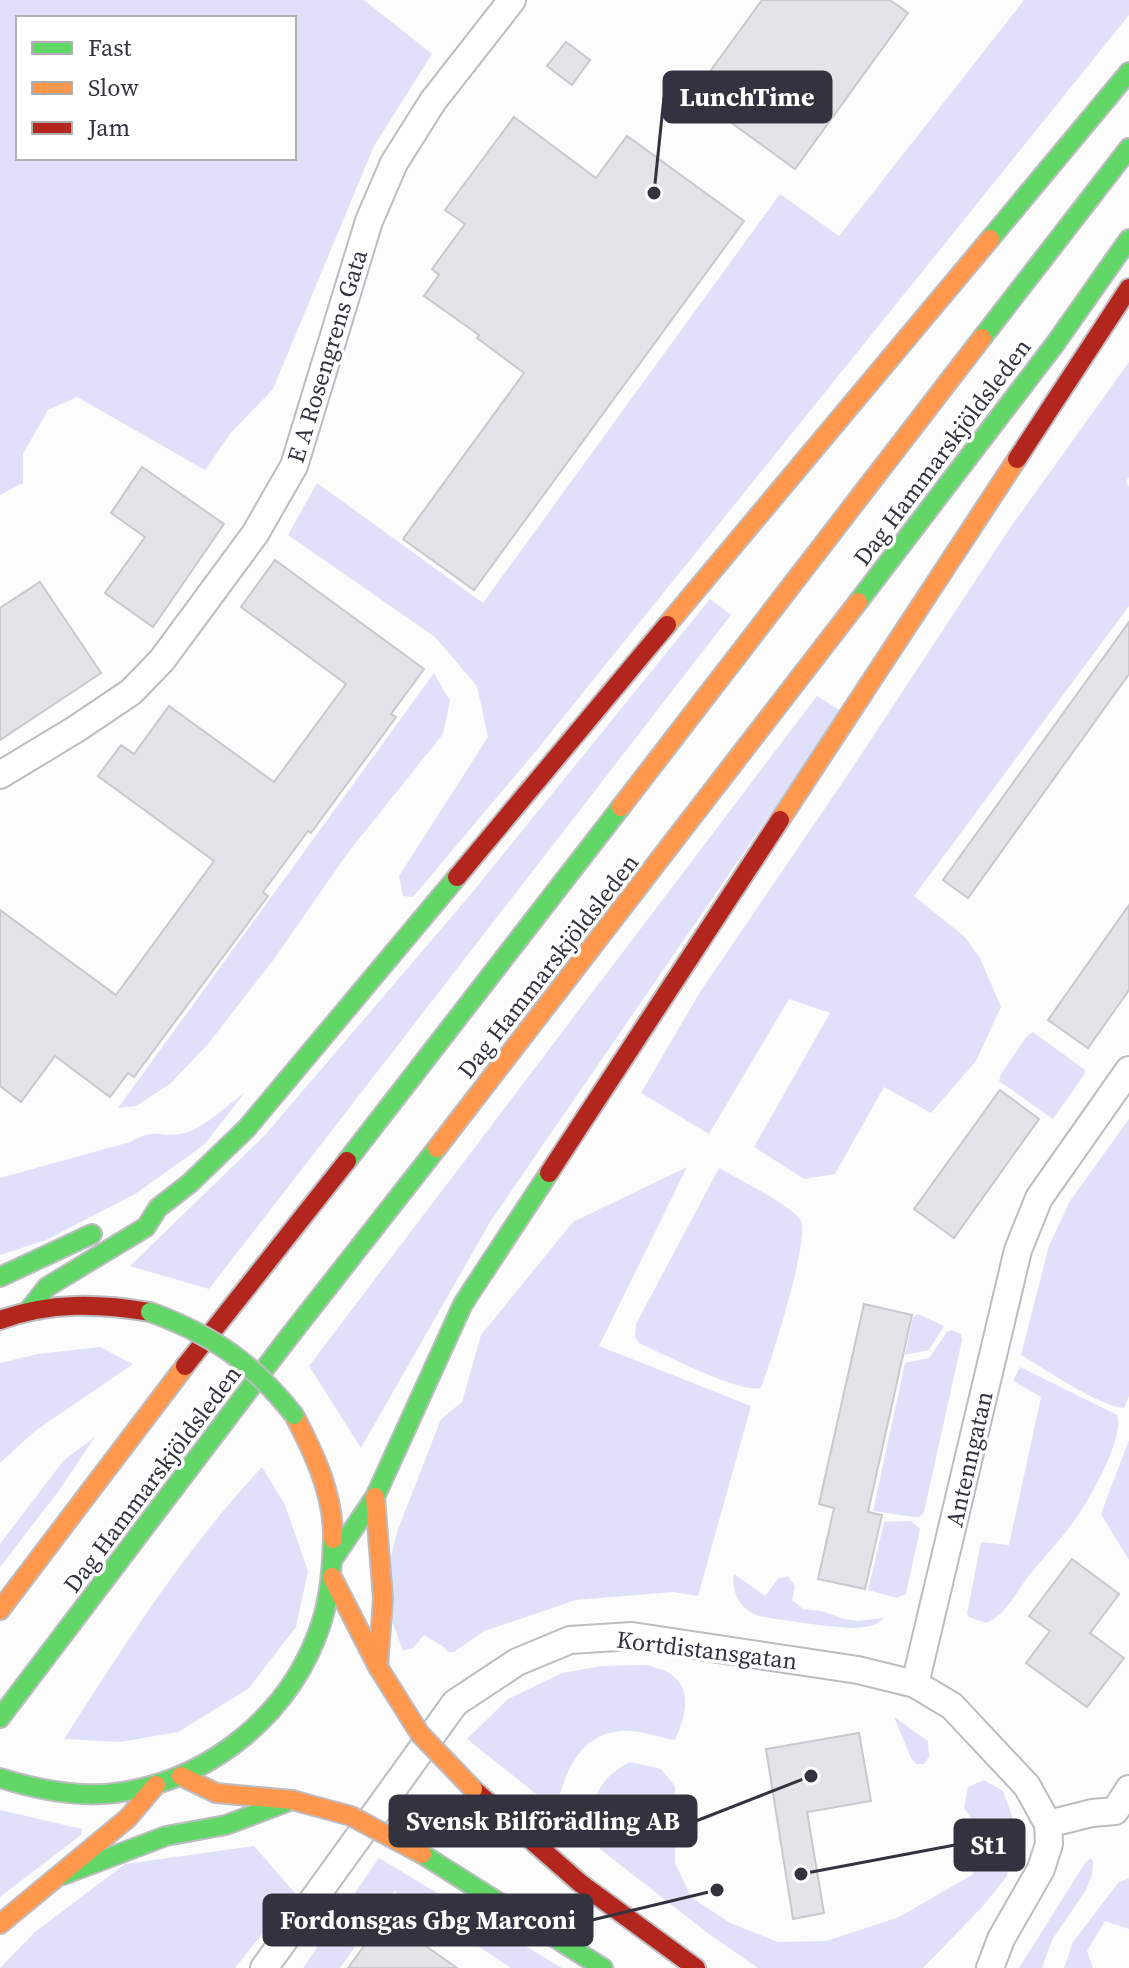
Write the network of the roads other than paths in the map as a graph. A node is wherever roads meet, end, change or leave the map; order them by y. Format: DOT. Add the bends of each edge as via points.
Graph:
graph roads {
  1 [pos="512,0"];
  2 [pos="1129,72"];
  3 [pos="1129,148"];
  4 [pos="1129,239"];
  5 [pos="1129,288"];
  6 [pos="0,775"];
  7 [pos="1129,1070"];
  8 [pos="158,1208"];
  9 [pos="135,1212"];
  10 [pos="111,1224"];
  11 [pos="0,1277"];
  12 [pos="28,1311"];
  13 [pos="2,1318"];
  14 [pos="375,1497"];
  15 [pos="333,1568"];
  16 [pos="0,1610"];
  17 [pos="378,1667"];
  18 [pos="915,1684"];
  19 [pos="0,1718"];
  20 [pos="181,1776"];
  21 [pos="0,1778"];
  22 [pos="156,1785"];
  23 [pos="292,1800"];
  24 [pos="1124,1806"];
  25 [pos="1048,1824"];
  26 [pos="63,1875"];
  27 [pos="0,1924"];
  28 [pos="1001,1939"];
  29 [pos="264,1968"];
  30 [pos="603,1968"];
  31 [pos="696,1968"];
  32 [pos="974,1968"];
  33 [pos="990,1968"];
  1 -- 6 [label="street, E A Rosengrens Gata" via="433,101 394,163 369,221 294,466 255,534 162,660 131,692"];
  2 -- 8 [label="main road" via="278,1092 247,1128"];
  3 -- 16 [label="main road, Dag Hammarskjöldsleden"];
  4 -- 19 [label="main road, Dag Hammarskjöldsleden" via="1055,344"];
  5 -- 14 [label="main road" via="463,1304"];
  7 -- 18 [label="street, Antenngatan" via="1039,1198 1018,1250"];
  8 -- 9 [label="main road"];
  8 -- 12 [label="main road" via="146,1227 47,1287"];
  10 -- 11 [label="main road"];
  12 -- 13 [label="main road"];
  12 -- 15 [label="main road, bridge" via="89,1304 150,1312 206,1334 255,1369 309,1441 329,1499"];
  14 -- 15 [label="main road"];
  14 -- 17 [label="main road" via="383,1599"];
  15 -- 17 [label="main road"];
  15 -- 20 [label="main road" via="316,1640 284,1697 238,1744"];
  17 -- 31 [label="main road, bridge" via="420,1734 473,1789 580,1883"];
  18 -- 25 [label="street" via="952,1706 983,1738 1027,1786"];
  18 -- 29 [label="street, Kortdistansgatan" via="858,1670 632,1636 570,1640 517,1662 455,1703"];
  20 -- 22 [label="main road"];
  20 -- 23 [label="main road" via="216,1793"];
  21 -- 22 [label="main road" via="90,1794"];
  22 -- 26 [label="main road" via="128,1818"];
  23 -- 26 [label="main road" via="226,1825 166,1836"];
  23 -- 30 [label="main road, bridge" via="351,1816 422,1854"];
  24 -- 25 [label="street"];
  25 -- 28 [label="street" via="1049,1844 1041,1869"];
  26 -- 27 [label="main road"];
  28 -- 32 [label="street"];
  28 -- 33 [label="street"];
}
